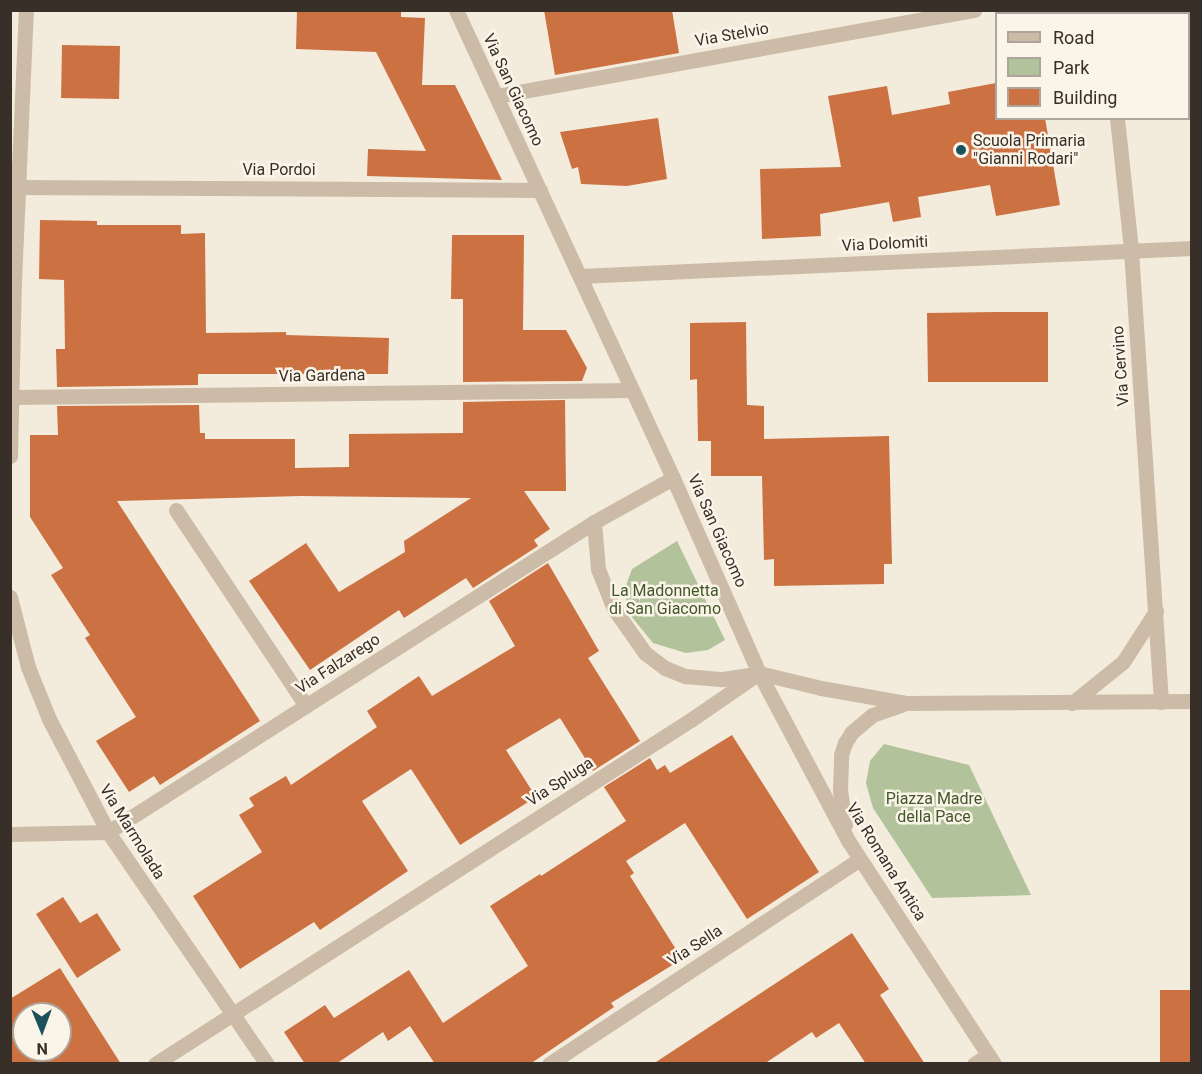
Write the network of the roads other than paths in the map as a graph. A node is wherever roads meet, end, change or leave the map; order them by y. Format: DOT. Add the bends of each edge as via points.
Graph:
graph roads {
  1 [pos="26,10"];
  2 [pos="456,10"];
  3 [pos="974,10"];
  4 [pos="17,37"];
  5 [pos="496,96"];
  6 [pos="1117,120"];
  7 [pos="18,187"];
  8 [pos="540,190"];
  9 [pos="1191,248"];
  10 [pos="1131,250"];
  11 [pos="580,276"];
  12 [pos="12,282"];
  13 [pos="632,390"];
  14 [pos="12,397"];
  15 [pos="10,456"];
  16 [pos="673,478"];
  17 [pos="176,510"];
  18 [pos="594,522"];
  19 [pos="10,597"];
  20 [pos="1156,611"];
  21 [pos="759,672"];
  22 [pos="1191,701"];
  23 [pos="1161,702"];
  24 [pos="906,703"];
  25 [pos="1072,703"];
  26 [pos="306,706"];
  27 [pos="108,832"];
  28 [pos="10,834"];
  29 [pos="849,842"];
  30 [pos="860,859"];
  31 [pos="233,1012"];
  32 [pos="991,1059"];
  33 [pos="155,1064"];
  34 [pos="267,1064"];
  35 [pos="549,1064"];
  36 [pos="974,1064"];
  1 -- 4 [label="street"];
  2 -- 5 [label="street, Via San Giacomo"];
  3 -- 5 [label="street, Via Stelvio"];
  4 -- 7 [label="street"];
  5 -- 8 [label="street, Via San Giacomo"];
  6 -- 10 [label="street, Via Cervino"];
  7 -- 8 [label="street, Via Pordoi"];
  7 -- 12 [label="street"];
  8 -- 11 [label="street, Via San Giacomo"];
  9 -- 10 [label="street, Via Dolomiti"];
  10 -- 11 [label="street, Via Dolomiti"];
  10 -- 20 [label="street, Via Cervino"];
  11 -- 13 [label="street, Via San Giacomo"];
  12 -- 14 [label="street"];
  13 -- 14 [label="street, Via Gardena"];
  13 -- 16 [label="street, Via San Giacomo"];
  14 -- 15 [label="street"];
  16 -- 18 [label="street, Via Falzarego"];
  16 -- 21 [label="street, Via San Giacomo"];
  17 -- 26 [label="street"];
  18 -- 21 [label="street" via="602,583 614,609 645,653 665,668 693,678 734,678"];
  18 -- 26 [label="street, Via Falzarego"];
  19 -- 27 [label="street, Via Marmolada" via="28,667 49,719"];
  20 -- 23 [label="street, Via Cervino"];
  20 -- 25 [label="street" via="1123,662"];
  21 -- 24 [label="street"];
  21 -- 29 [label="street, Via Romana Antica"];
  21 -- 31 [label="street, Via Spluga" via="692,719"];
  22 -- 23 [label="street"];
  23 -- 25 [label="street"];
  24 -- 25 [label="street"];
  24 -- 29 [label="street" via="872,715 845,743 840,789"];
  26 -- 27 [label="street, Via Falzarego"];
  27 -- 28 [label="street"];
  27 -- 31 [label="street, Via Marmolada"];
  29 -- 30 [label="street, Via Romana Antica"];
  30 -- 32 [label="street, Via Romana Antica"];
  30 -- 35 [label="street, Via Sella"];
  31 -- 33 [label="street, Via Spluga"];
  31 -- 34 [label="street, Via Marmolada"];
  32 -- 36 [label="street"];
}
